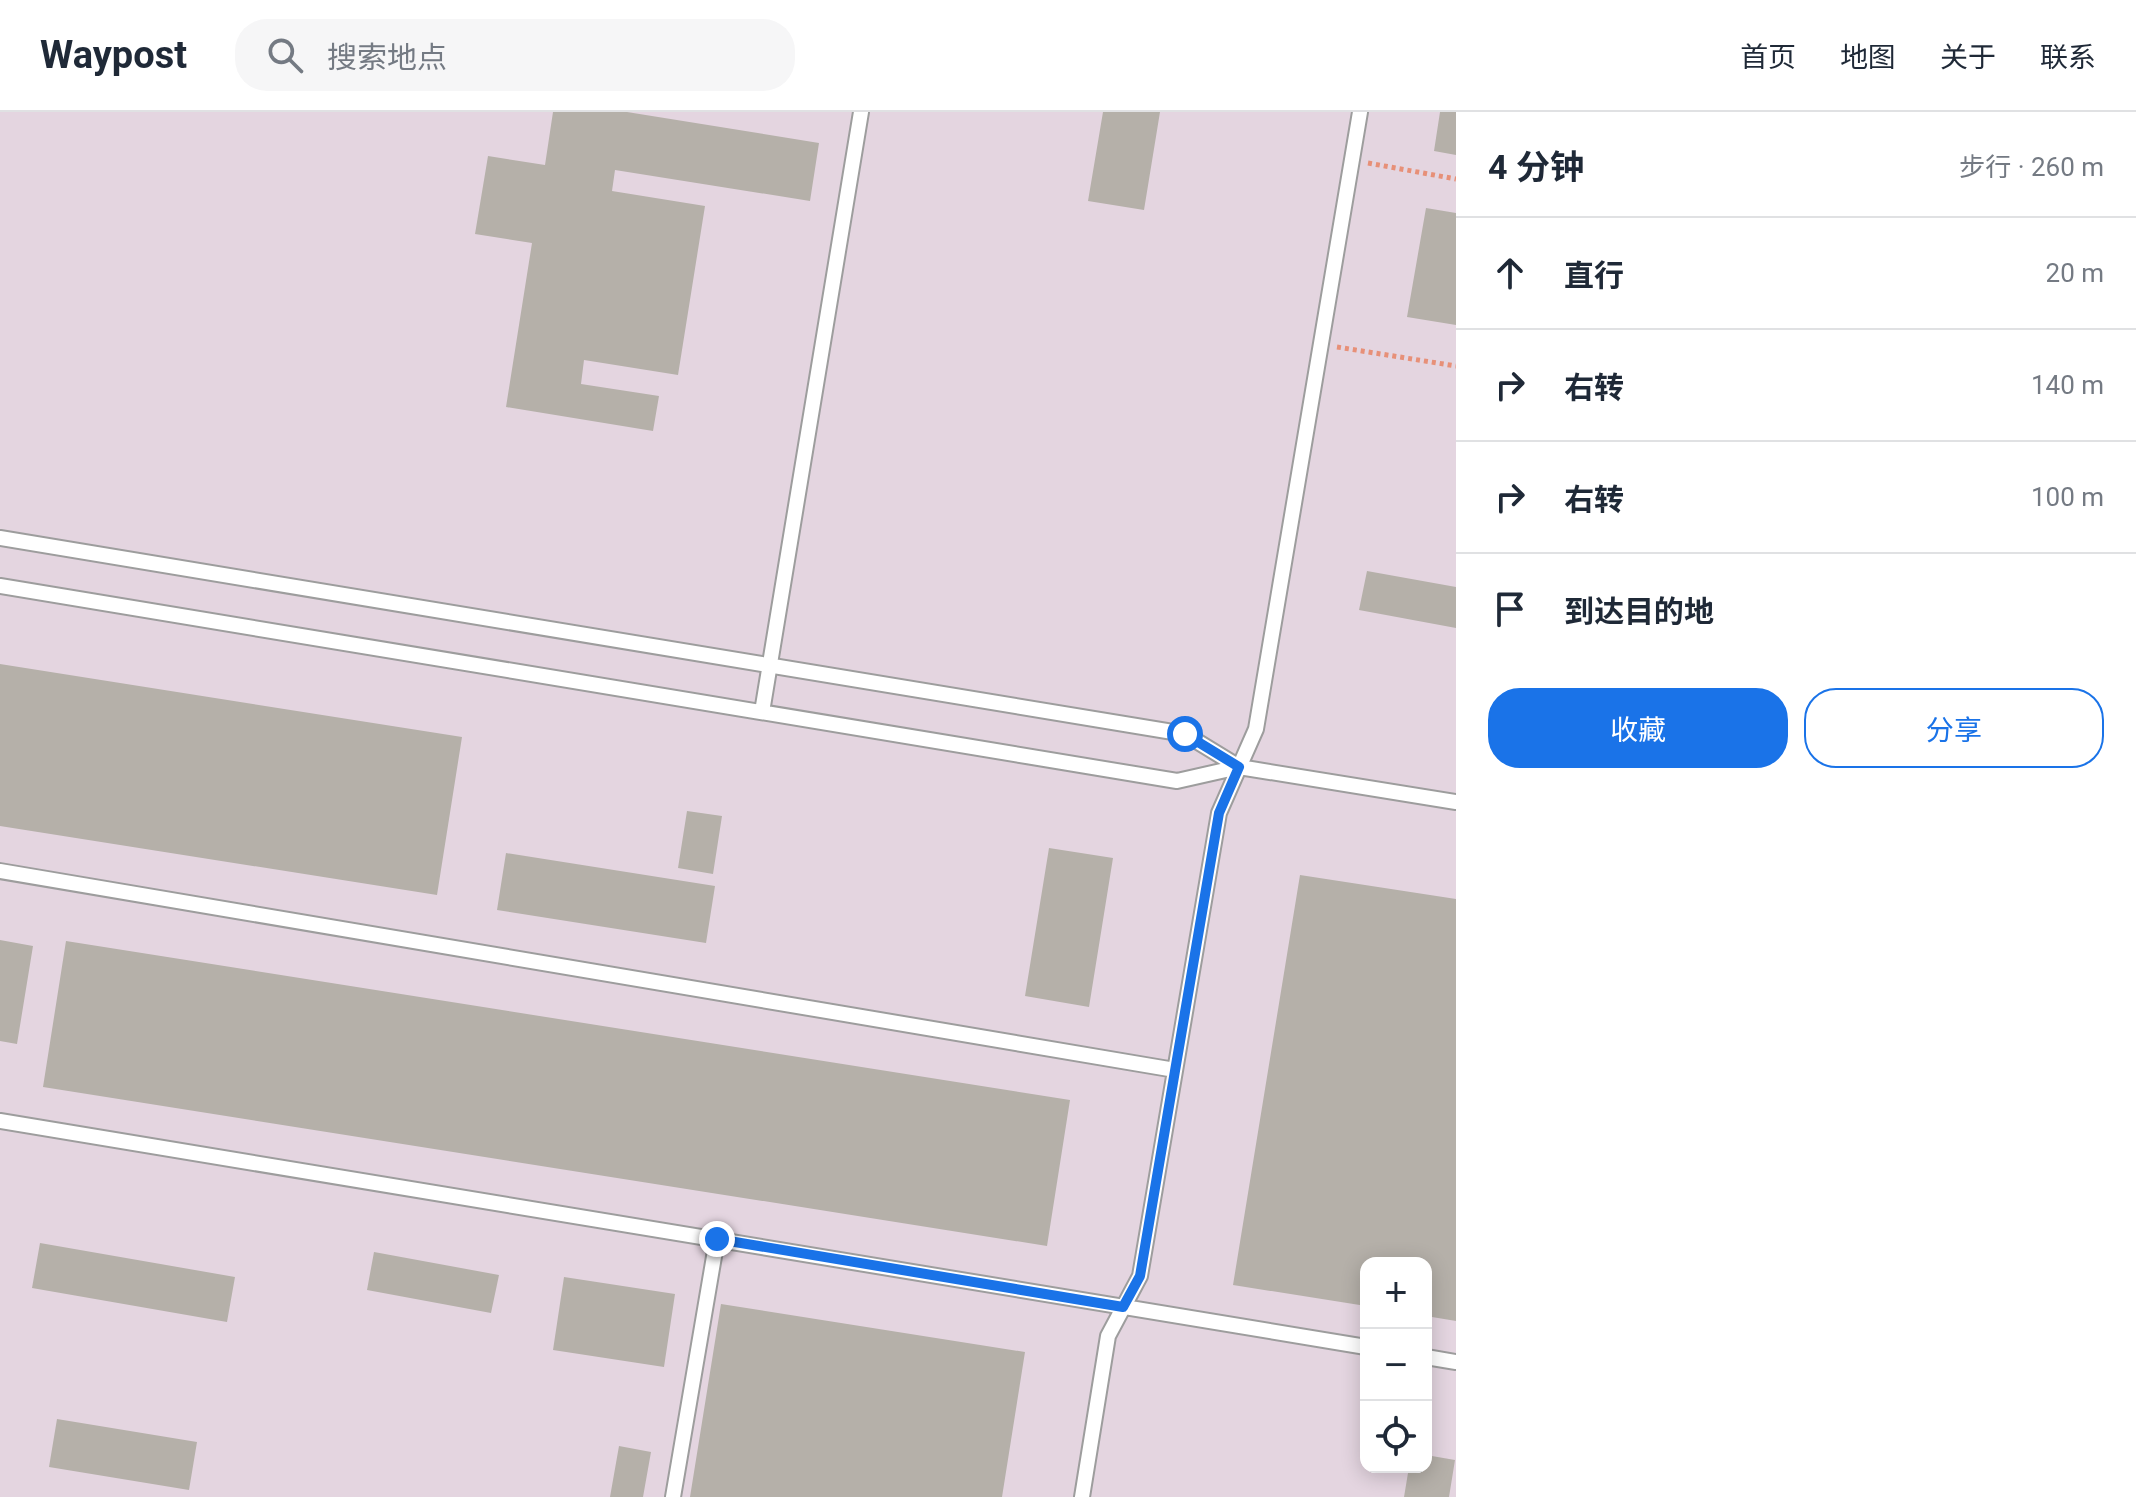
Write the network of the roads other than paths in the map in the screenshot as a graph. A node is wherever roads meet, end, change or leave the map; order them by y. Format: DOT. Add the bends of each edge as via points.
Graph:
graph roads {
  1 [pos="861,112"];
  2 [pos="1360,112"];
  3 [pos="0,538"];
  4 [pos="0,586"];
  5 [pos="769,666"];
  6 [pos="762,712"];
  7 [pos="1239,767"];
  8 [pos="1456,802"];
  9 [pos="0,871"];
  10 [pos="1175,1070"];
  11 [pos="0,1121"];
  12 [pos="717,1239"];
  13 [pos="1123,1307"];
  14 [pos="1360,1346"];
  15 [pos="1432,1358"];
  16 [pos="1456,1362"];
  17 [pos="673,1497"];
  18 [pos="1082,1497"];
  1 -- 5 [label="lane"];
  2 -- 7 [label="lane" via="1256,729"];
  3 -- 5 [label="lane"];
  4 -- 6 [label="lane"];
  5 -- 6 [label="lane"];
  5 -- 7 [label="lane" via="1185,734"];
  6 -- 7 [label="lane" via="1177,781"];
  7 -- 8 [label="lane"];
  7 -- 10 [label="lane" via="1219,813"];
  9 -- 10 [label="lane"];
  10 -- 13 [label="lane" via="1140,1276"];
  11 -- 12 [label="lane"];
  12 -- 13 [label="lane"];
  12 -- 17 [label="lane"];
  13 -- 14 [label="lane"];
  13 -- 18 [label="lane" via="1108,1336"];
  15 -- 16 [label="lane"];
}
